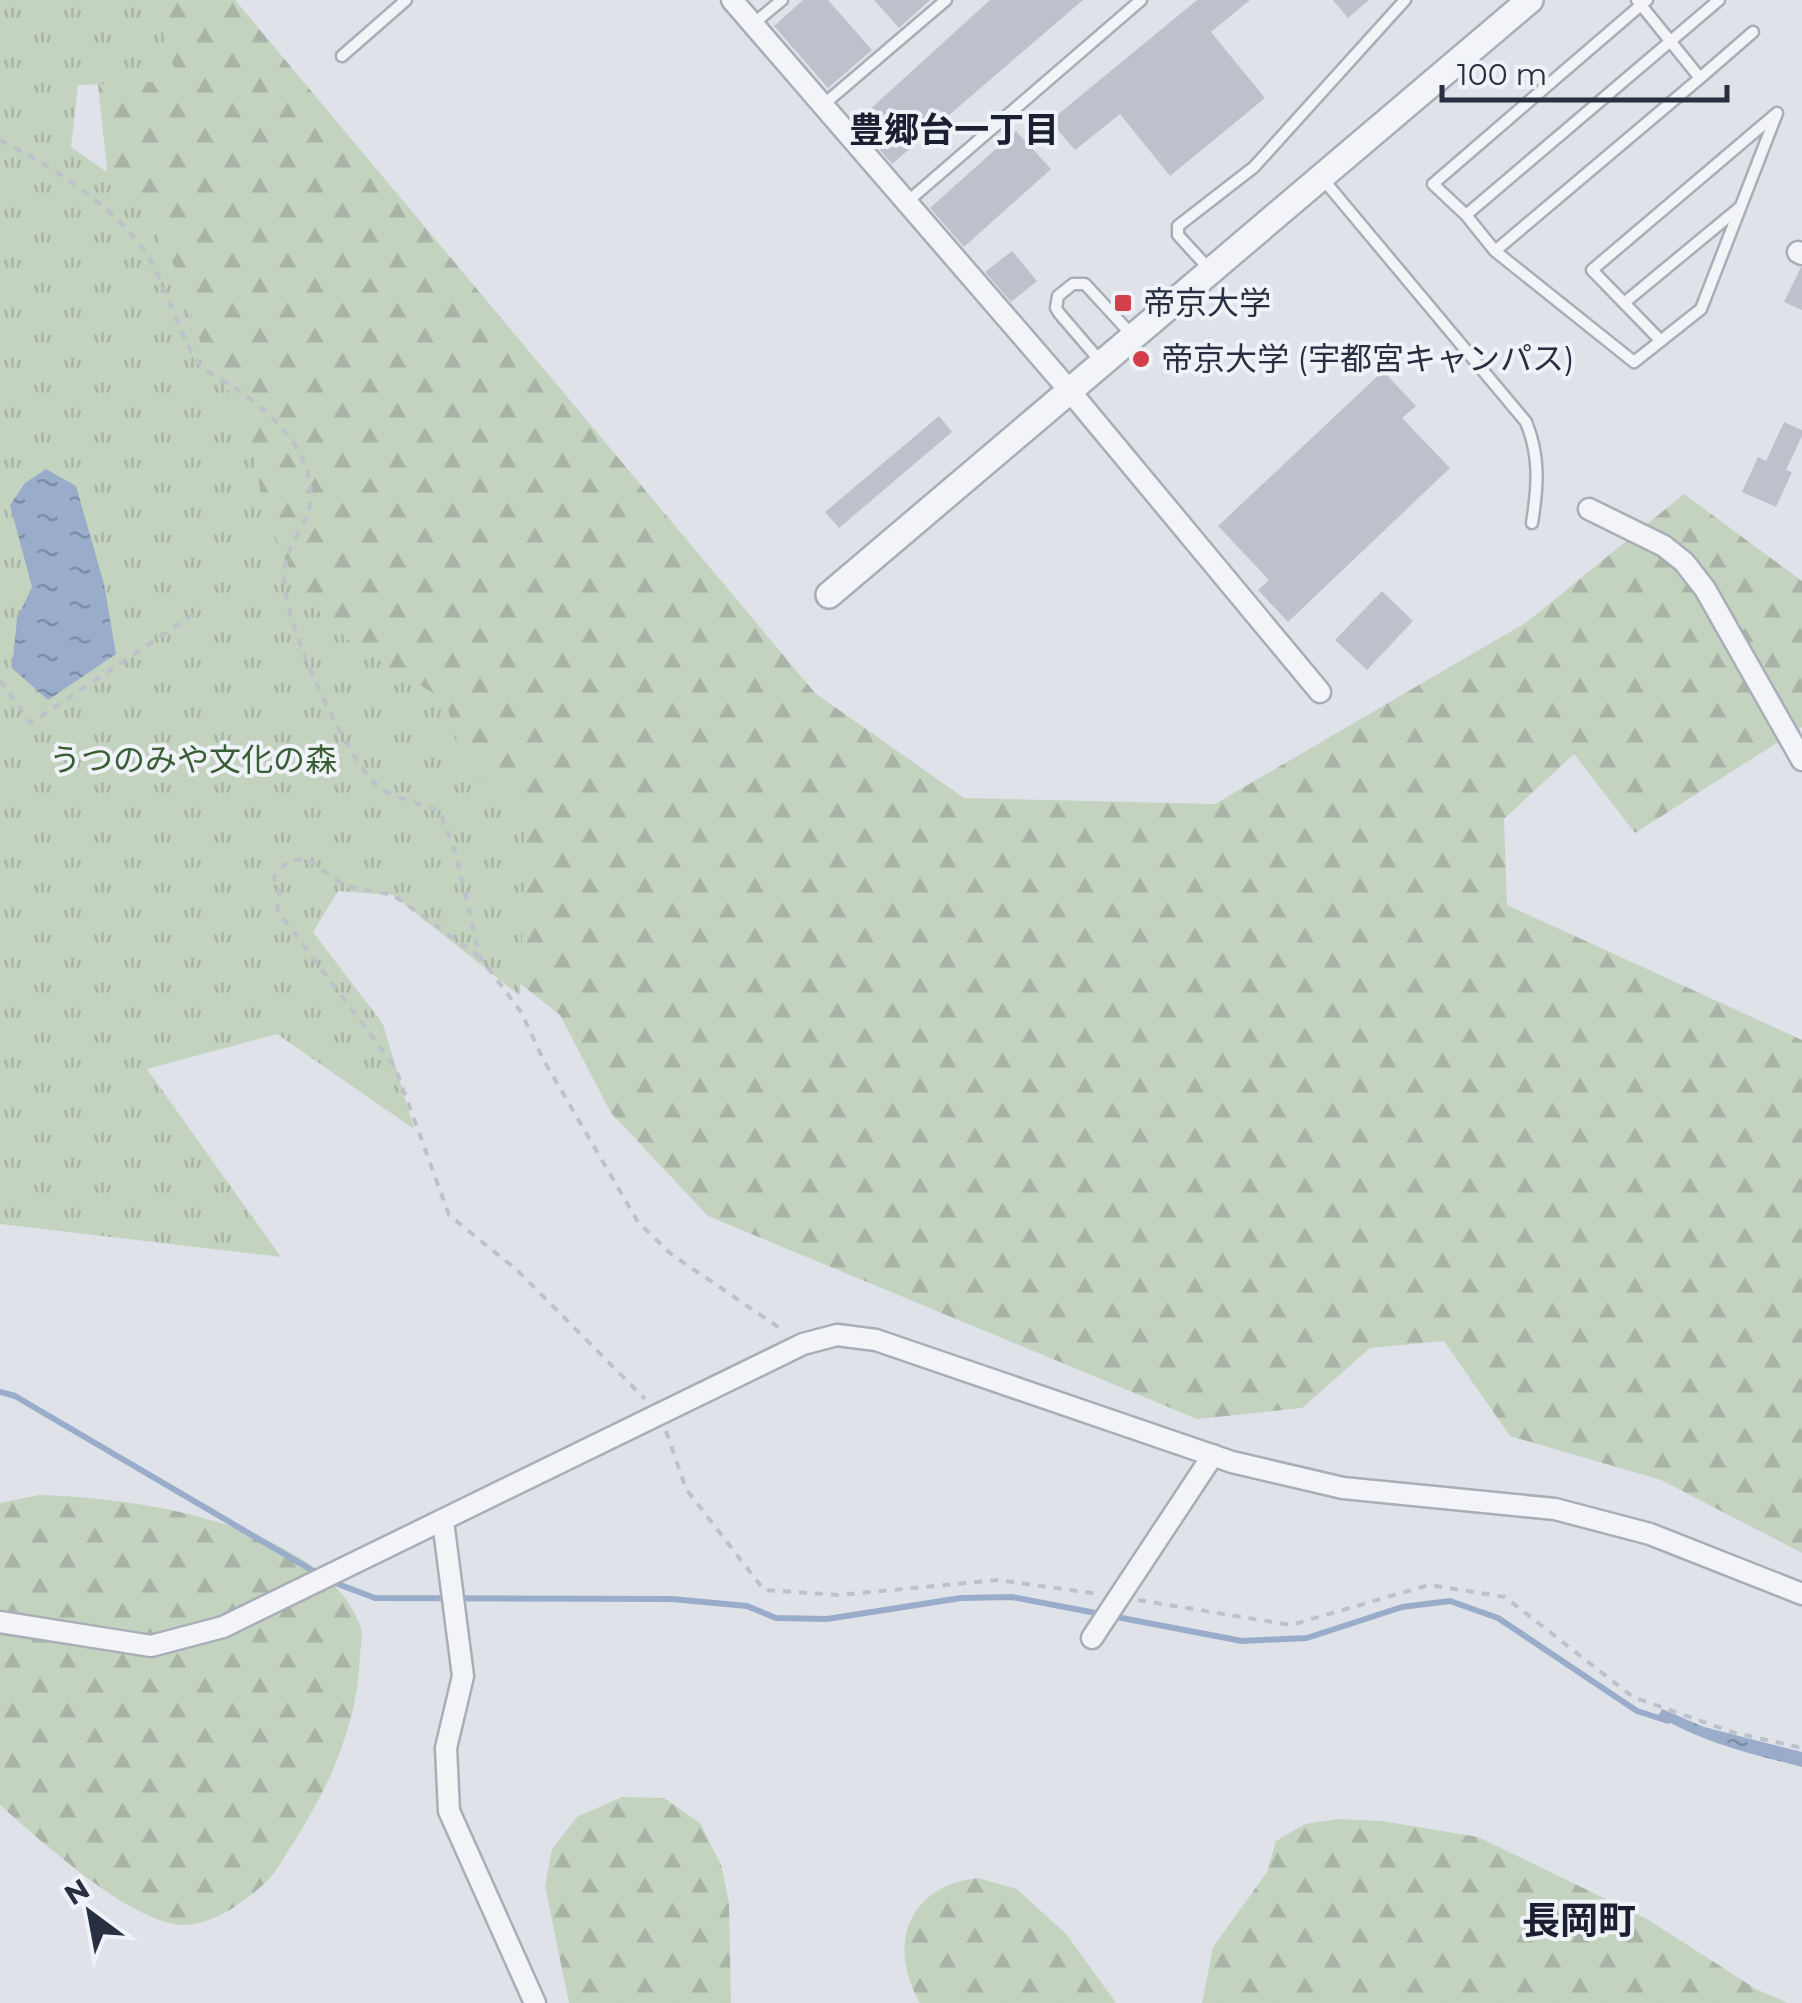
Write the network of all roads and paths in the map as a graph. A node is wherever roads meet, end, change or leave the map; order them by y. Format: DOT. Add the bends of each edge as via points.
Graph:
graph roads {
  1 [pos="406,0"];
  2 [pos="732,0"];
  3 [pos="782,0"];
  4 [pos="946,0"];
  5 [pos="1141,0"];
  6 [pos="1404,0"];
  7 [pos="1530,0"];
  8 [pos="1718,0"];
  9 [pos="1642,2"];
  10 [pos="753,24"];
  11 [pos="1753,32"];
  12 [pos="1669,41"];
  13 [pos="342,56"];
  14 [pos="1700,78"];
  15 [pos="823,105"];
  16 [pos="0,140"];
  17 [pos="1322,177"];
  18 [pos="907,202"];
  19 [pos="1742,205"];
  20 [pos="1466,216"];
  21 [pos="1495,252"];
  22 [pos="1210,271"];
  23 [pos="1624,303"];
  24 [pos="1133,336"];
  25 [pos="1661,341"];
  26 [pos="1102,363"];
  27 [pos="1069,390"];
  28 [pos="1590,509"];
  29 [pos="1532,523"];
  30 [pos="829,595"];
  31 [pos="197,612"];
  32 [pos="0,680"];
  33 [pos="1320,692"];
  34 [pos="1802,760"];
  35 [pos="480,957"];
  36 [pos="803,1344"];
  37 [pos="660,1414"];
  38 [pos="1212,1455"];
  39 [pos="443,1521"];
  40 [pos="1802,1594"];
  41 [pos="1108,1595"];
  42 [pos="1126,1598"];
  43 [pos="0,1622"];
  44 [pos="1092,1638"];
  45 [pos="1802,1748"];
  46 [pos="535,2003"];
  1 -- 13 [label="lane"];
  2 -- 10 [label="street"];
  3 -- 10 [label="lane"];
  4 -- 15 [label="lane"];
  5 -- 18 [label="lane"];
  6 -- 22 [label="lane" via="1254,167 1178,226"];
  7 -- 17 [label="street"];
  8 -- 12 [label="lane"];
  9 -- 12 [label="lane"];
  9 -- 20 [label="lane" via="1433,184"];
  10 -- 15 [label="street"];
  11 -- 14 [label="lane"];
  12 -- 14 [label="lane"];
  12 -- 20 [label="lane"];
  14 -- 21 [label="lane"];
  15 -- 18 [label="street"];
  16 -- 35 [label="path" via="113,214 153,264 201,366 280,424 289,439 306,468 312,510 284,573 297,641 370,778 382,790 440,812"];
  17 -- 22 [label="street"];
  17 -- 29 [label="lane" via="1526,422 1538,482"];
  18 -- 27 [label="street"];
  19 -- 23 [label="lane"];
  19 -- 23 [label="lane" via="1777,113 1592,270"];
  19 -- 25 [label="lane" via="1701,309"];
  20 -- 21 [label="lane"];
  21 -- 25 [label="lane" via="1634,362"];
  22 -- 24 [label="street"];
  23 -- 25 [label="lane"];
  24 -- 26 [label="street"];
  24 -- 26 [label="lane" via="1085,284 1058,296 1059,313"];
  26 -- 27 [label="street"];
  27 -- 30 [label="street"];
  27 -- 33 [label="street"];
  28 -- 34 [label="street" via="1684,562"];
  31 -- 32 [label="path" via="31,723"];
  35 -- 36 [label="path" via="521,1012 638,1222 672,1254"];
  35 -- 37 [label="path" via="393,896 345,886 308,859 288,860 274,877 277,910 395,1067 449,1215 518,1271"];
  36 -- 37 [label="street"];
  36 -- 38 [label="street" via="837,1335 876,1340"];
  37 -- 39 [label="street"];
  37 -- 41 [label="path" via="686,1489 764,1590 840,1595 998,1580"];
  38 -- 40 [label="street" via="1343,1488 1556,1509 1650,1534"];
  38 -- 44 [label="street"];
  39 -- 43 [label="street" via="223,1627 151,1646"];
  39 -- 46 [label="street" via="463,1676 446,1748 449,1811"];
  42 -- 45 [label="path" via="1291,1625 1429,1584 1506,1597 1634,1697 1732,1732"];
}
